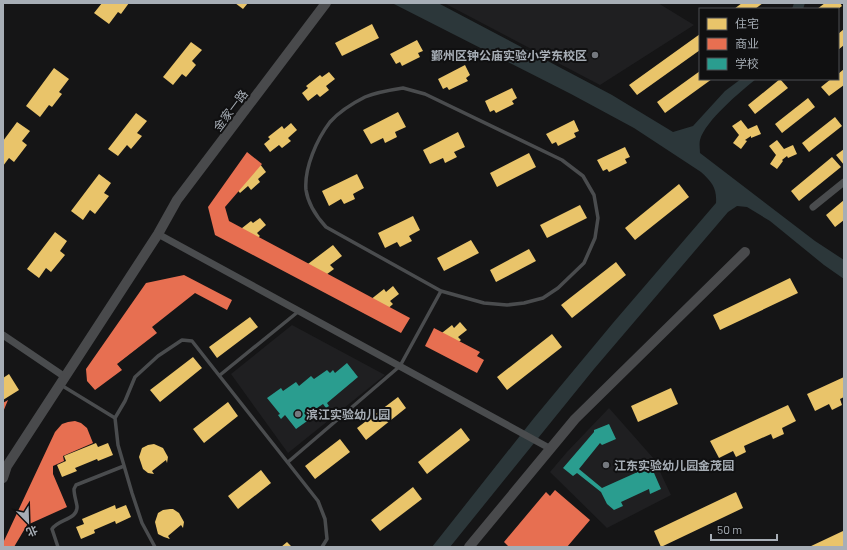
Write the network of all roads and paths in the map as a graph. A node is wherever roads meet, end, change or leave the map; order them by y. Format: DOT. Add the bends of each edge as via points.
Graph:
graph roads {
  1 [pos="326,3"];
  2 [pos="844,182"];
  3 [pos="813,207"];
  4 [pos="158,234"];
  5 [pos="745,252"];
  6 [pos="441,291"];
  7 [pos="299,311"];
  8 [pos="3,335"];
  9 [pos="400,366"];
  10 [pos="220,375"];
  11 [pos="62,381"];
  12 [pos="115,418"];
  13 [pos="548,447"];
  14 [pos="288,462"];
  15 [pos="124,466"];
  16 [pos="3,478"];
  17 [pos="58,547"];
  18 [pos="155,547"];
  19 [pos="322,547"];
  20 [pos="469,547"];
  1 -- 4 [label="street, 金家一路" via="177,200"];
  2 -- 3 [label="street"];
  4 -- 7 [label="street"];
  4 -- 11 [label="street, 金家一路"];
  5 -- 13 [label="street"];
  6 -- 6 [label="lane" via="326,227 317,218 306,190 307,172 315,147 330,122 364,98 379,92 403,88 425,94 562,160 583,176 594,195 598,218 595,238 584,263 558,288 542,298 507,305 484,303"];
  6 -- 9 [label="lane"];
  7 -- 9 [label="street"];
  7 -- 10 [label="lane"];
  8 -- 11 [label="street"];
  9 -- 13 [label="street"];
  9 -- 14 [label="lane"];
  10 -- 12 [label="lane" via="192,341 182,340 158,356 135,377"];
  10 -- 14 [label="lane"];
  11 -- 12 [label="lane"];
  11 -- 16 [label="street, 金家一路" via="7,466"];
  12 -- 15 [label="lane"];
  13 -- 20 [label="street"];
  14 -- 19 [label="lane" via="318,501 326,519 326,539"];
  15 -- 17 [label="lane" via="76,485 74,489 77,506 73,516 52,529"];
  15 -- 18 [label="lane" via="142,523"];
}
